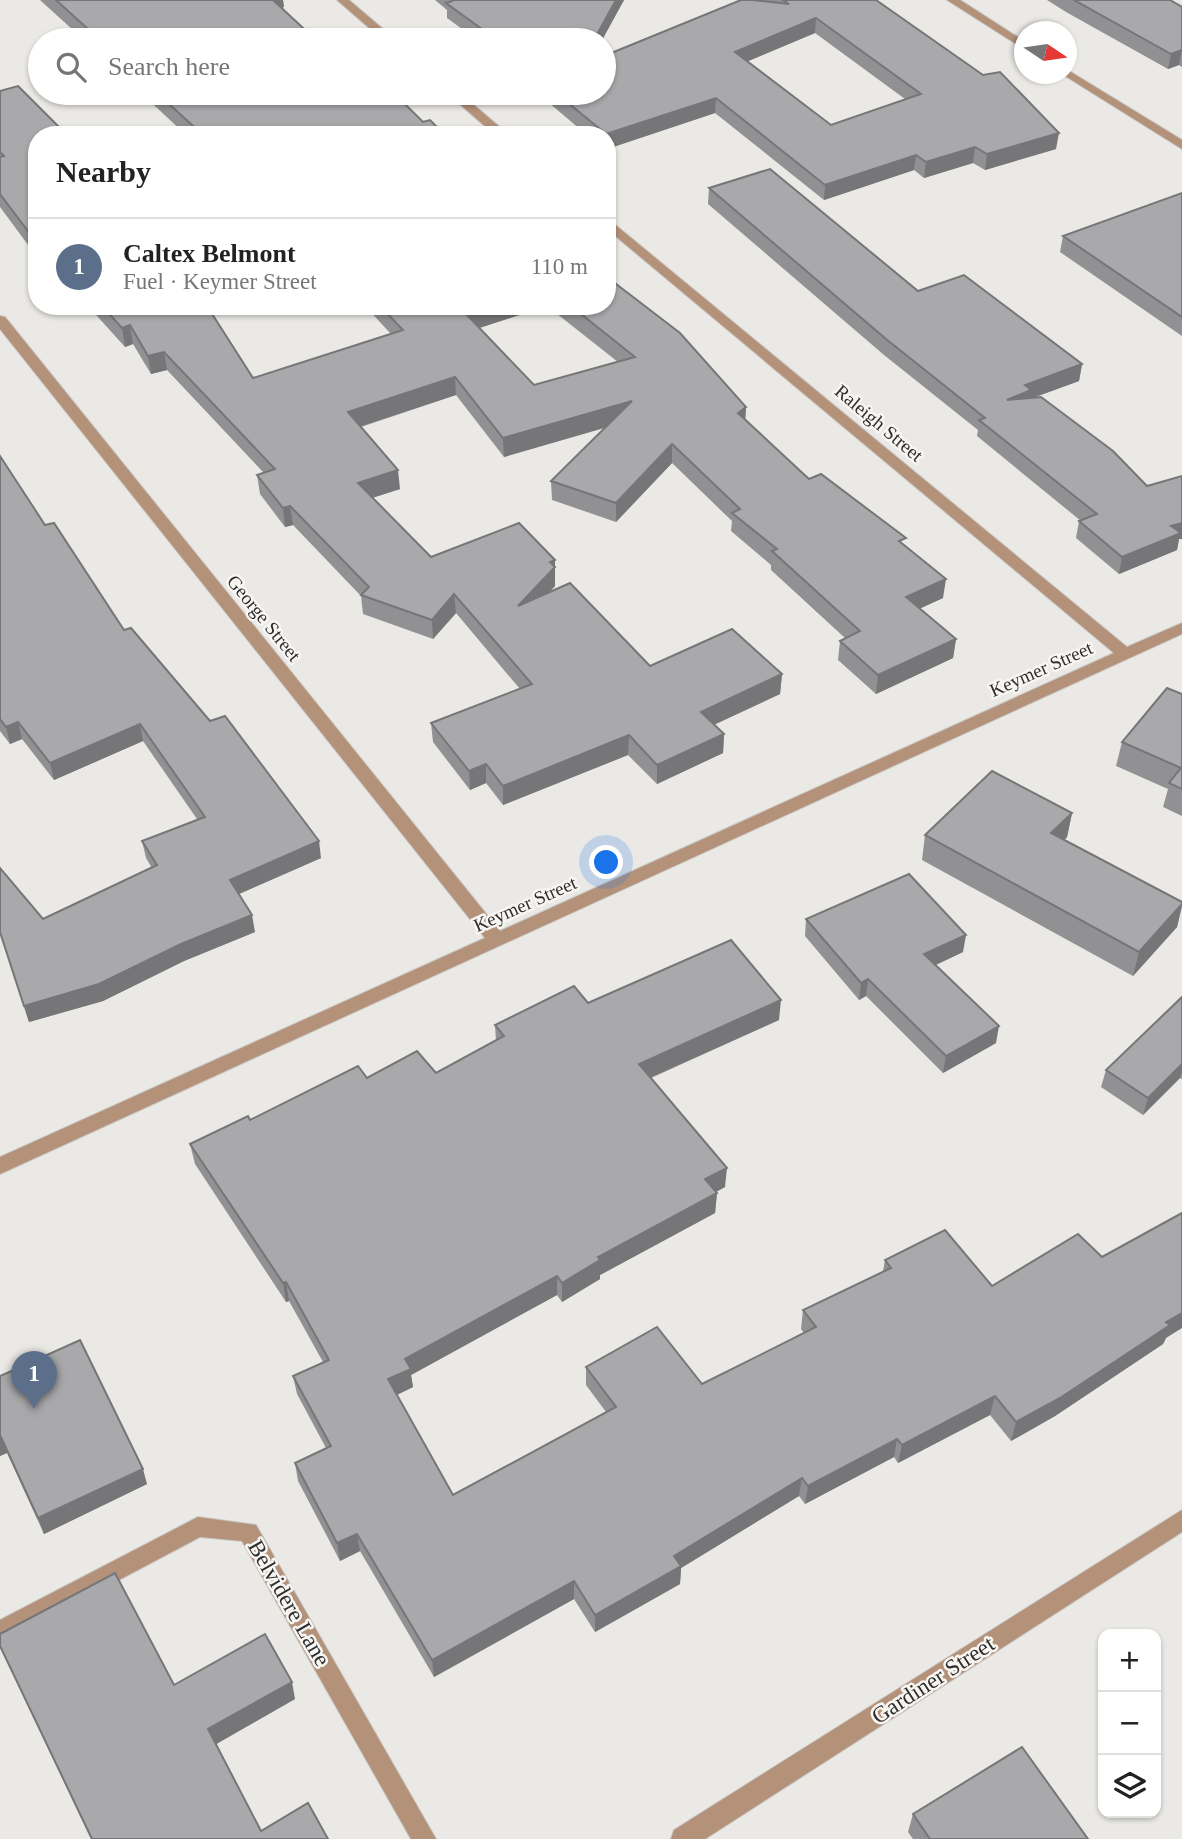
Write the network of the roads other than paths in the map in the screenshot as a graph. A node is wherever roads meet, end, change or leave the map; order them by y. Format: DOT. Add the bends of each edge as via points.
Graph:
graph roads {
  1 [pos="342,0"];
  2 [pos="952,0"];
  3 [pos="376,28"];
  4 [pos="1014,40"];
  5 [pos="1077,79"];
  6 [pos="467,105"];
  7 [pos="492,126"];
  8 [pos="1182,145"];
  9 [pos="616,230"];
  10 [pos="0,320"];
  11 [pos="1182,628"];
  12 [pos="1125,654"];
  13 [pos="498,940"];
  14 [pos="0,1166"];
  15 [pos="1182,1520"];
  16 [pos="0,1632"];
  17 [pos="424,1839"];
  18 [pos="683,1839"];
  1 -- 3 [label="street"];
  2 -- 4 [label="street"];
  5 -- 8 [label="street"];
  6 -- 7 [label="street"];
  9 -- 12 [label="street, Raleigh Street"];
  10 -- 13 [label="street, George Street"];
  11 -- 12 [label="street, Keymer Street"];
  12 -- 13 [label="street, Keymer Street"];
  13 -- 14 [label="street, Keymer Street"];
  15 -- 18 [label="street, Gardiner Street"];
  16 -- 17 [label="street, Belvidere Lane" via="198,1527 248,1532"];
}
